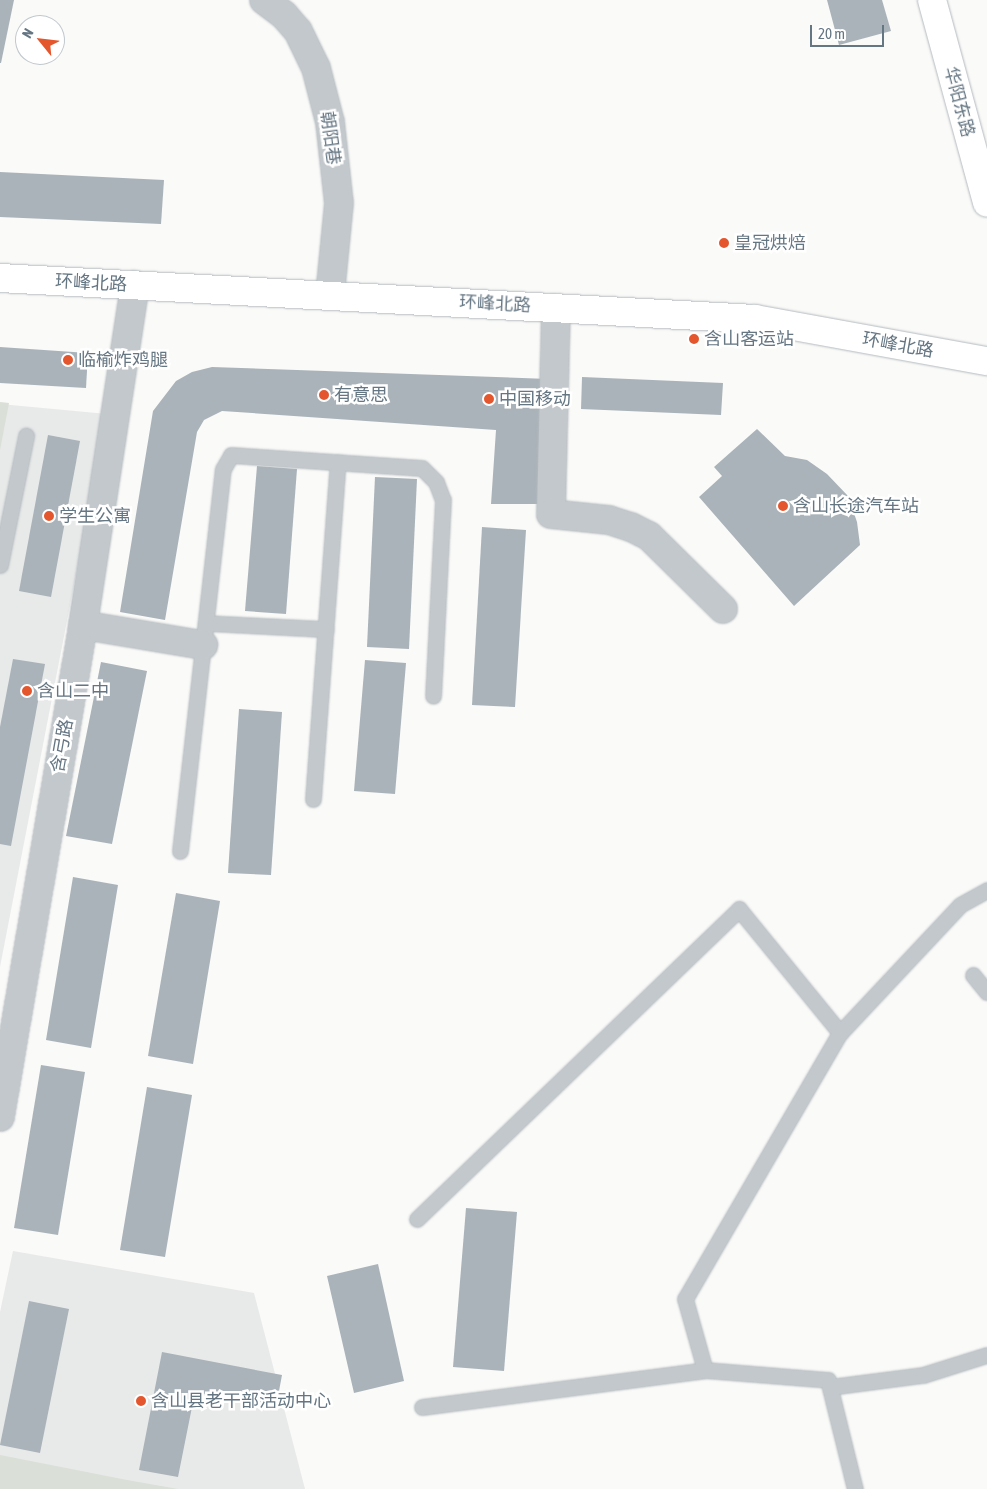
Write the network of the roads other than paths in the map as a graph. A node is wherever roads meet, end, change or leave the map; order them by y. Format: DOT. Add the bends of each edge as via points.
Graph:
graph roads {
  1 [pos="264,0"];
  2 [pos="932,0"];
  3 [pos="987,203"];
  4 [pos="0,278"];
  5 [pos="135,285"];
  6 [pos="330,295"];
  7 [pos="556,308"];
  8 [pos="987,361"];
  9 [pos="26,436"];
  10 [pos="338,462"];
  11 [pos="0,566"];
  12 [pos="723,609"];
  13 [pos="82,626"];
  14 [pos="326,629"];
  15 [pos="204,634"];
  16 [pos="433,696"];
  17 [pos="314,799"];
  18 [pos="180,851"];
  19 [pos="987,890"];
  20 [pos="973,976"];
  21 [pos="987,992"];
  22 [pos="840,1033"];
  23 [pos="0,1117"];
  24 [pos="417,1219"];
  25 [pos="987,1355"];
  26 [pos="705,1370"];
  27 [pos="830,1387"];
  28 [pos="422,1408"];
  29 [pos="855,1489"];
  1 -- 6 [label="street, 朝阳巷" via="298,31 316,68 330,122 339,203"];
  2 -- 3 [label="main road, 华阳东路"];
  4 -- 5 [label="main road, 环峰北路"];
  5 -- 6 [label="main road, 环峰北路"];
  5 -- 13 [label="street, 含弓路"];
  6 -- 7 [label="main road, 环峰北路"];
  7 -- 8 [label="main road, 环峰北路" via="755,319"];
  7 -- 12 [label="street" via="551,514 609,520 649,536"];
  9 -- 11 [label="lane"];
  10 -- 14 [label="lane"];
  10 -- 15 [label="lane" via="231,455 223,469"];
  10 -- 16 [label="lane" via="422,468 436,482 443,500"];
  13 -- 15 [label="street"];
  13 -- 23 [label="street, 含弓路"];
  14 -- 15 [label="lane"];
  14 -- 17 [label="lane"];
  15 -- 18 [label="lane"];
  19 -- 22 [label="lane" via="960,905"];
  20 -- 21 [label="lane"];
  22 -- 24 [label="lane" via="740,909"];
  22 -- 26 [label="lane" via="685,1299"];
  25 -- 27 [label="lane" via="923,1375"];
  26 -- 27 [label="lane" via="828,1380"];
  26 -- 28 [label="lane"];
  27 -- 29 [label="lane"];
}
